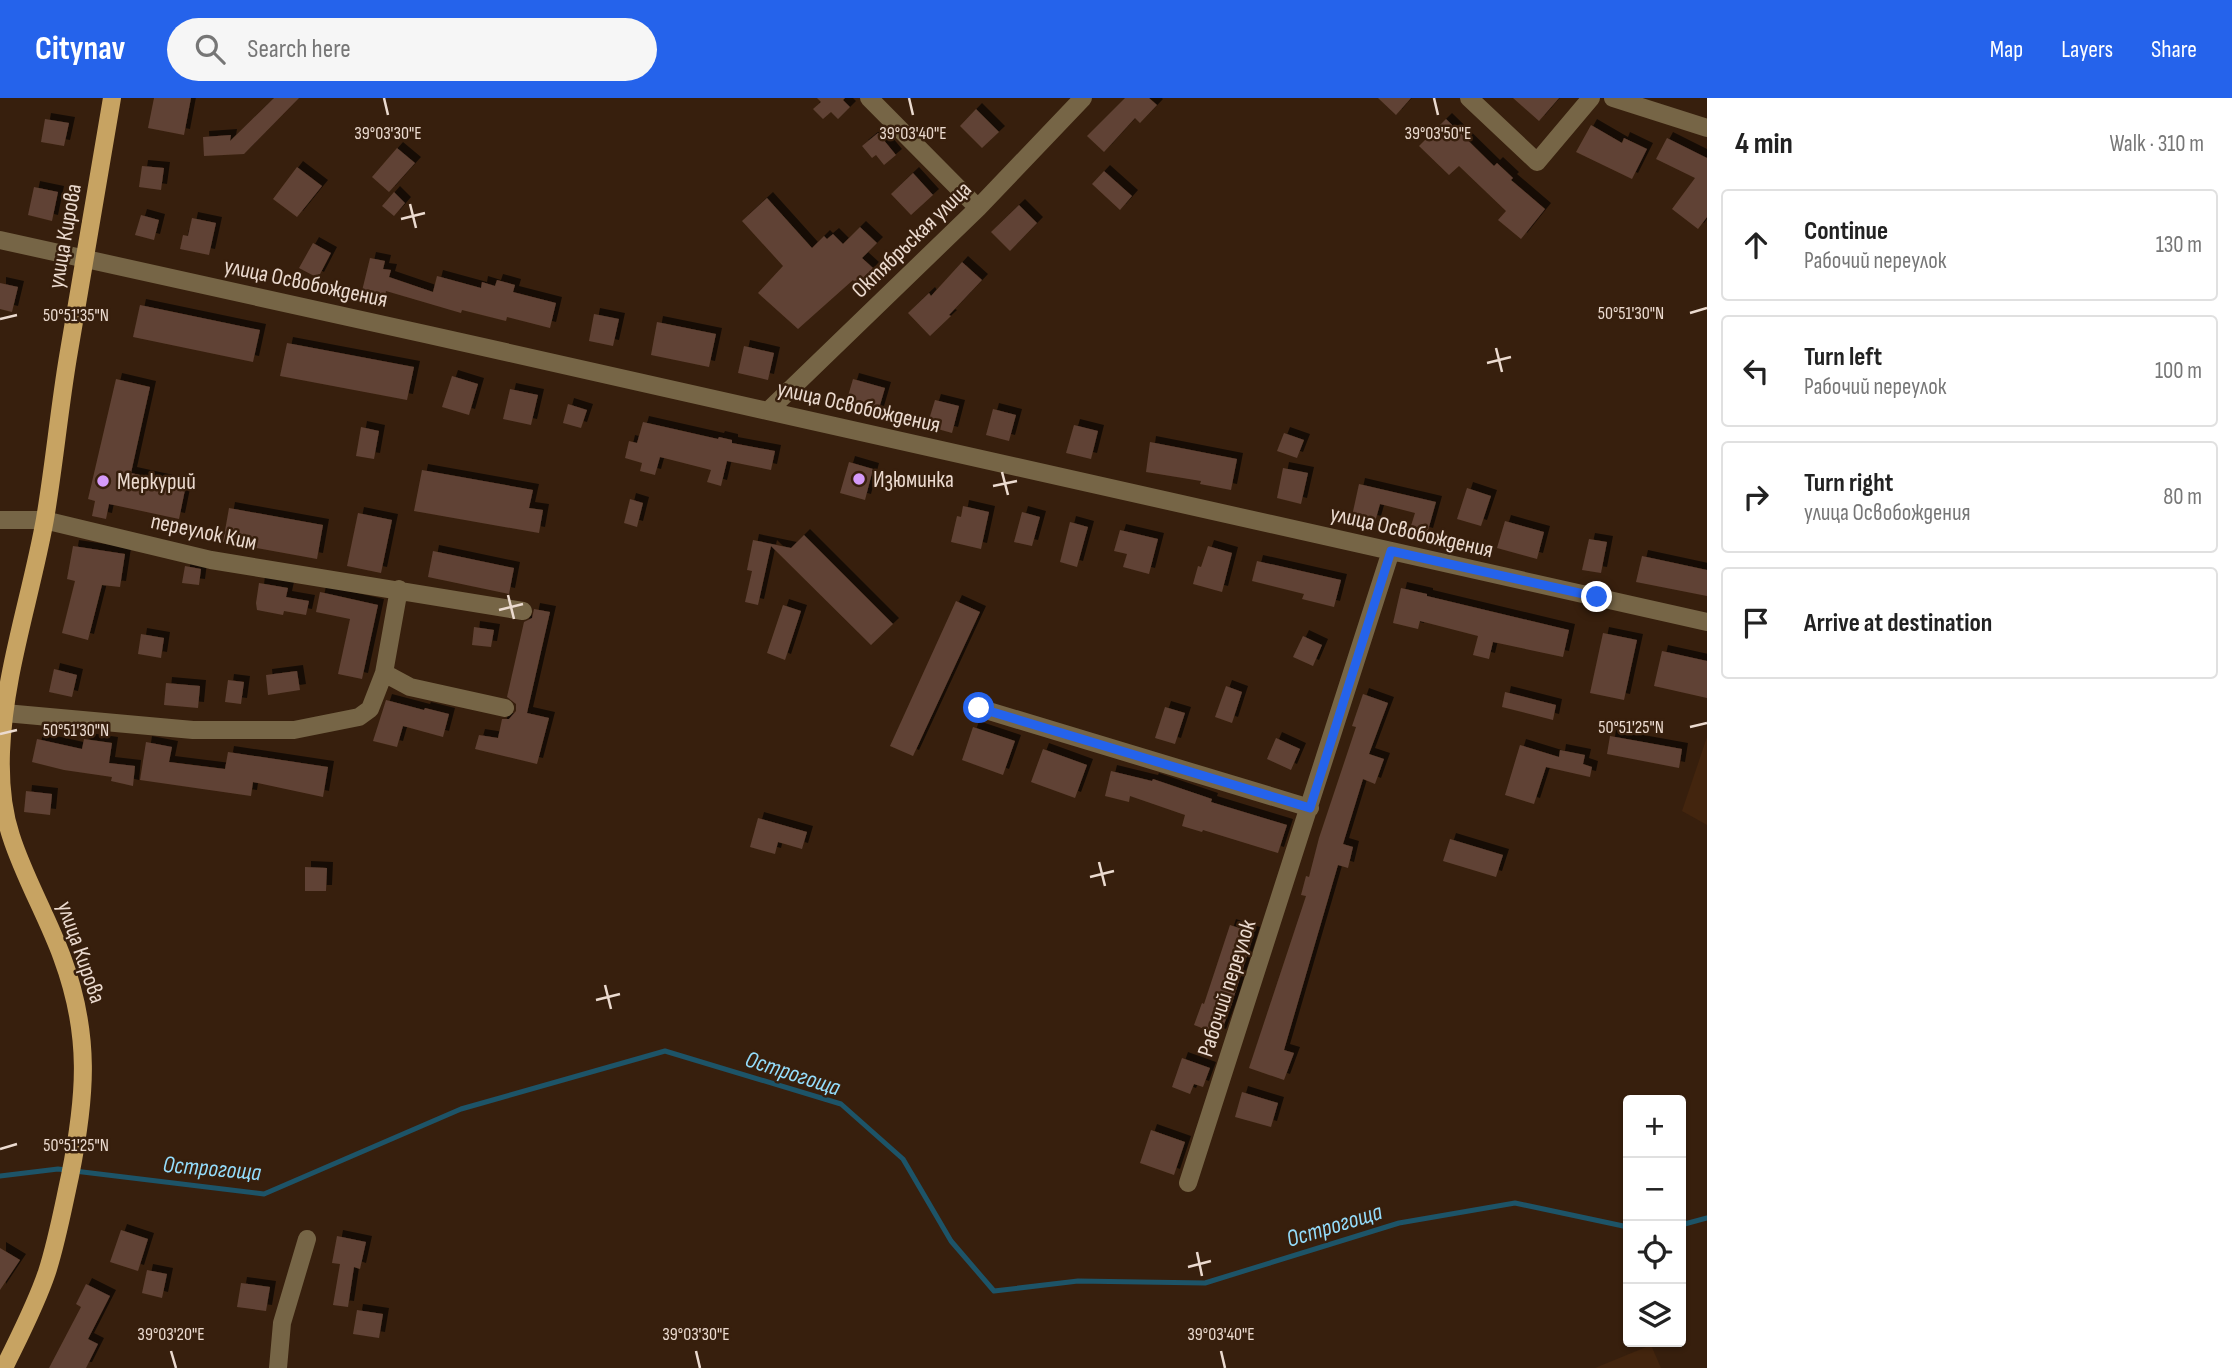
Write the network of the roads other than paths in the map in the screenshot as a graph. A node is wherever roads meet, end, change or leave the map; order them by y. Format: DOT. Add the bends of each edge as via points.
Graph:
graph roads {
  1 [pos="112,98"];
  2 [pos="869,98"];
  3 [pos="1083,98"];
  4 [pos="1469,98"];
  5 [pos="1591,98"];
  6 [pos="1613,98"];
  7 [pos="1707,128"];
  8 [pos="978,208"];
  9 [pos="0,240"];
  10 [pos="85,258"];
  11 [pos="768,411"];
  12 [pos="0,520"];
  13 [pos="44,520"];
  14 [pos="1391,551"];
  15 [pos="399,589"];
  16 [pos="523,611"];
  17 [pos="1707,622"];
  18 [pos="384,673"];
  19 [pos="505,708"];
  20 [pos="979,708"];
  21 [pos="5,713"];
  22 [pos="1310,808"];
  23 [pos="1188,1183"];
  24 [pos="307,1239"];
  25 [pos="4,1368"];
  26 [pos="278,1368"];
  1 -- 10 [label="main road, улица Кирова"];
  2 -- 8 [label="street"];
  3 -- 8 [label="street, Октябрьская улица"];
  4 -- 5 [label="street" via="1537,162"];
  6 -- 7 [label="street"];
  8 -- 11 [label="street, Октябрьская улица"];
  9 -- 10 [label="street, улица Освобождения"];
  10 -- 11 [label="street, улица Освобождения"];
  10 -- 13 [label="main road, улица Кирова"];
  11 -- 14 [label="street, улица Освобождения"];
  12 -- 13 [label="street, переулок Ким"];
  13 -- 15 [label="street, переулок Ким" via="211,560"];
  13 -- 21 [label="main road, улица Кирова"];
  14 -- 17 [label="street, улица Освобождения"];
  14 -- 22 [label="street, Рабочий переулок"];
  15 -- 16 [label="street, переулок Ким"];
  15 -- 18 [label="street"];
  18 -- 19 [label="street" via="410,687"];
  18 -- 21 [label="street" via="370,709 359,717 294,730 193,730"];
  20 -- 22 [label="street"];
  21 -- 25 [label="main road, улица Кирова" via="0,775 3,804 10,834 63,957 78,1013 84,1070 79,1130 46,1274"];
  22 -- 23 [label="street, Рабочий переулок"];
  24 -- 26 [label="street" via="282,1324"];
}
